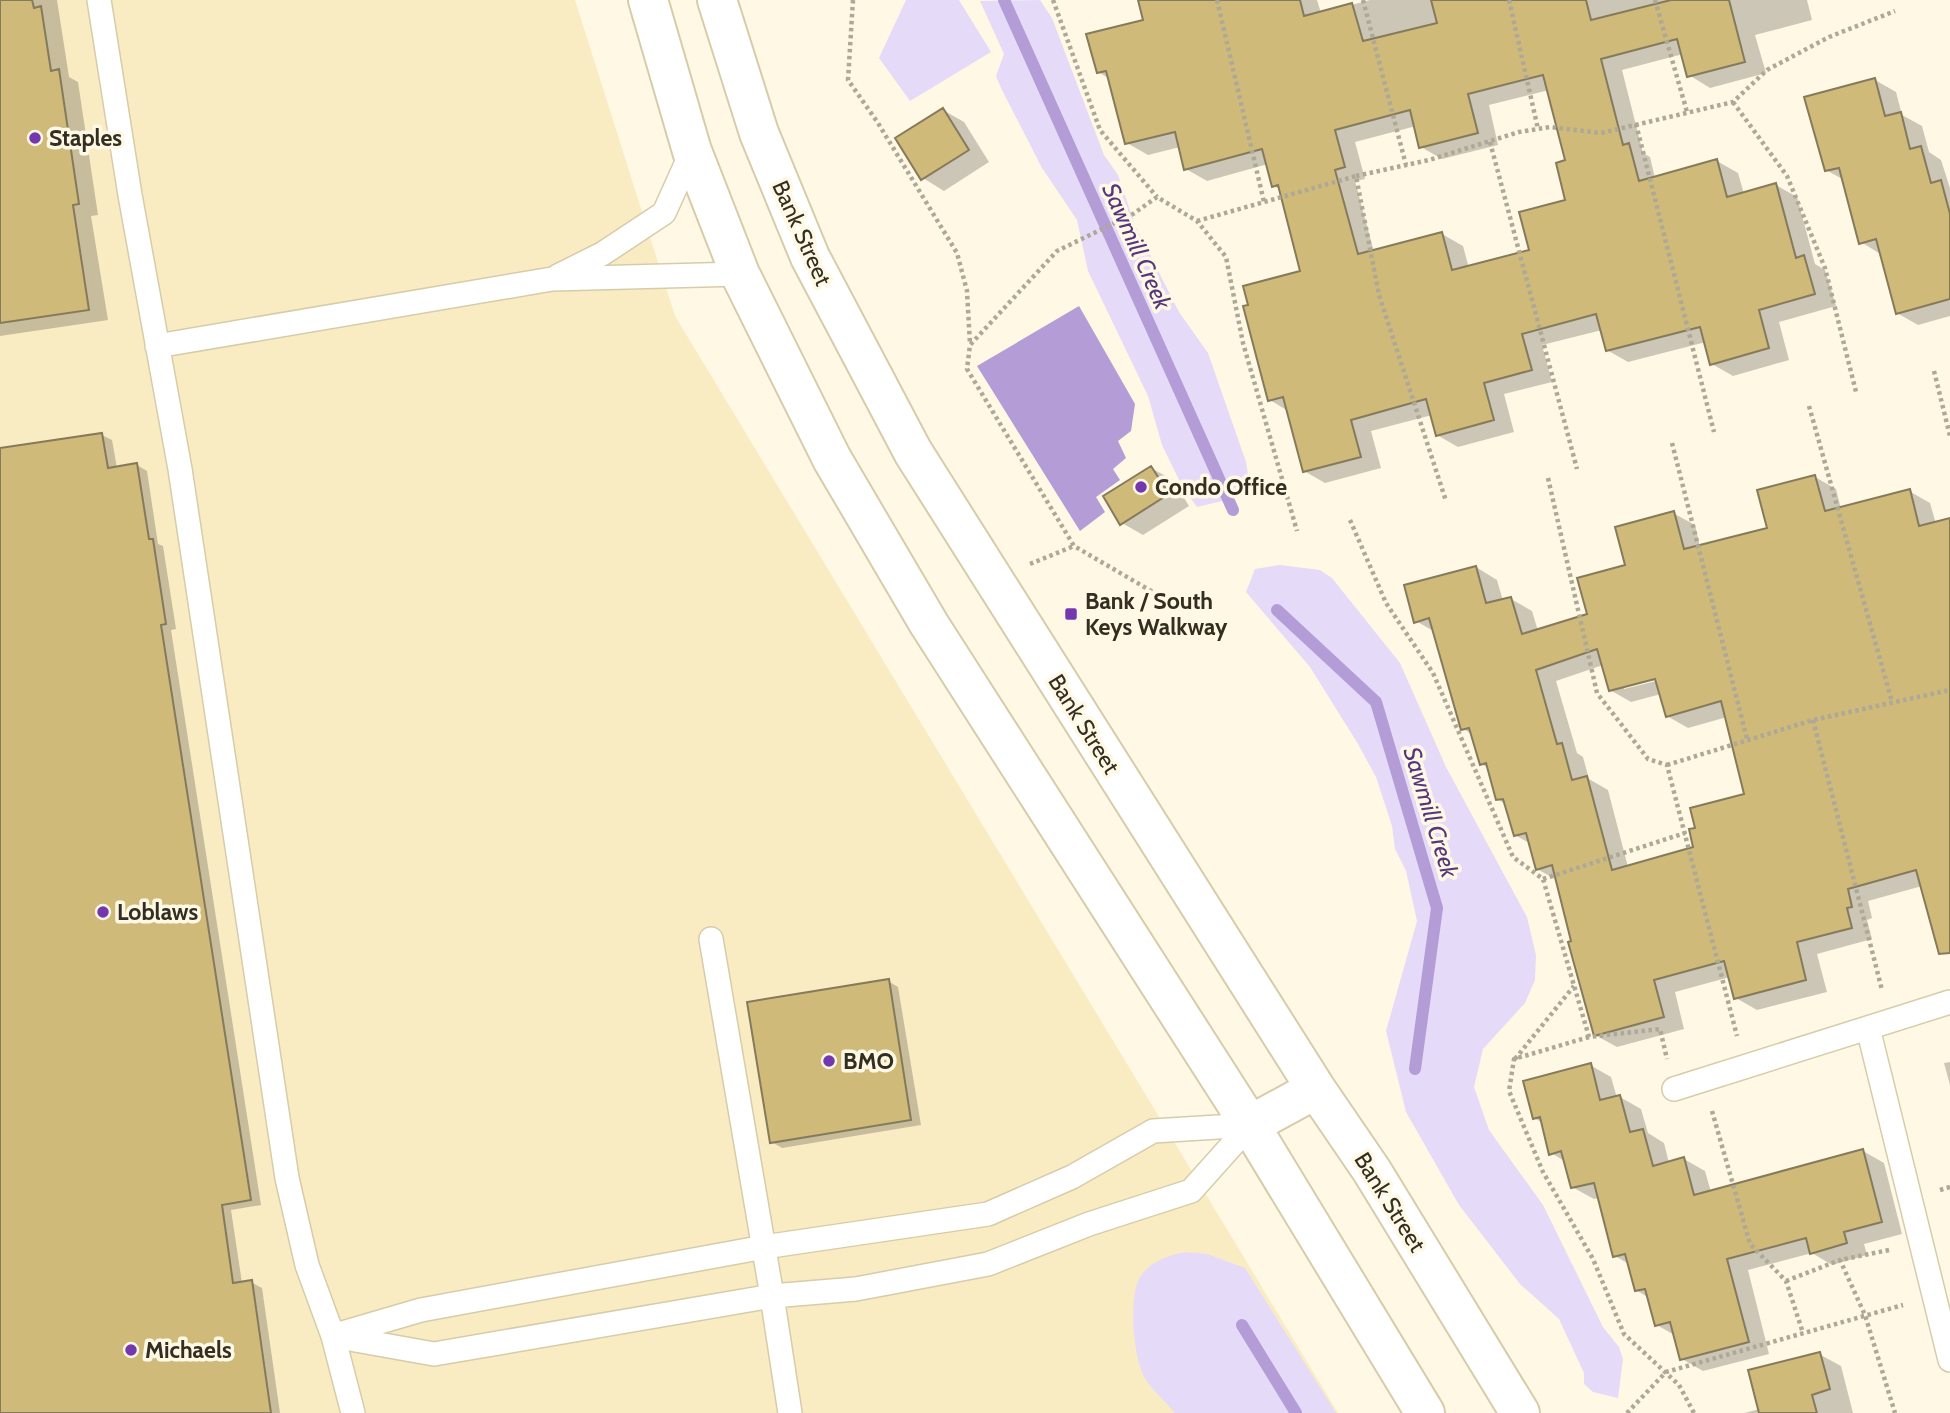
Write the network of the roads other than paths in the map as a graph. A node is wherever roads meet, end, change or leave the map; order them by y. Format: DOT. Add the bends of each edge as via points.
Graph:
graph roads {
  1 [pos="99,0"];
  2 [pos="648,0"];
  3 [pos="717,0"];
  4 [pos="692,151"];
  5 [pos="740,274"];
  6 [pos="552,279"];
  7 [pos="157,346"];
  8 [pos="711,939"];
  9 [pos="1950,1002"];
  10 [pos="1868,1028"];
  11 [pos="1315,1089"];
  12 [pos="1674,1089"];
  13 [pos="1250,1125"];
  14 [pos="764,1247"];
  15 [pos="772,1296"];
  16 [pos="333,1336"];
  17 [pos="1950,1360"];
  18 [pos="353,1413"];
  19 [pos="790,1413"];
  20 [pos="1426,1413"];
  21 [pos="1520,1413"];
  1 -- 7 [label="lane"];
  2 -- 4 [label="main road"];
  3 -- 11 [label="main road, Bank Street" via="759,133 810,257 913,452"];
  4 -- 5 [label="main road"];
  4 -- 6 [label="lane" via="664,213 602,254"];
  5 -- 6 [label="lane"];
  5 -- 13 [label="main road" via="832,459 929,624"];
  6 -- 7 [label="lane"];
  7 -- 16 [label="lane" via="287,1178 307,1265"];
  8 -- 14 [label="lane"];
  9 -- 10 [label="lane"];
  10 -- 12 [label="lane"];
  10 -- 17 [label="lane"];
  11 -- 13 [label="main road"];
  11 -- 21 [label="main road, Bank Street" via="1372,1171"];
  13 -- 14 [label="lane" via="1153,1131 1072,1177 988,1214"];
  13 -- 15 [label="lane" via="1191,1191 988,1264 856,1289"];
  13 -- 20 [label="main road"];
  14 -- 15 [label="lane"];
  14 -- 16 [label="lane" via="422,1310"];
  15 -- 16 [label="lane" via="434,1354"];
  15 -- 19 [label="lane"];
  16 -- 18 [label="lane"];
}
